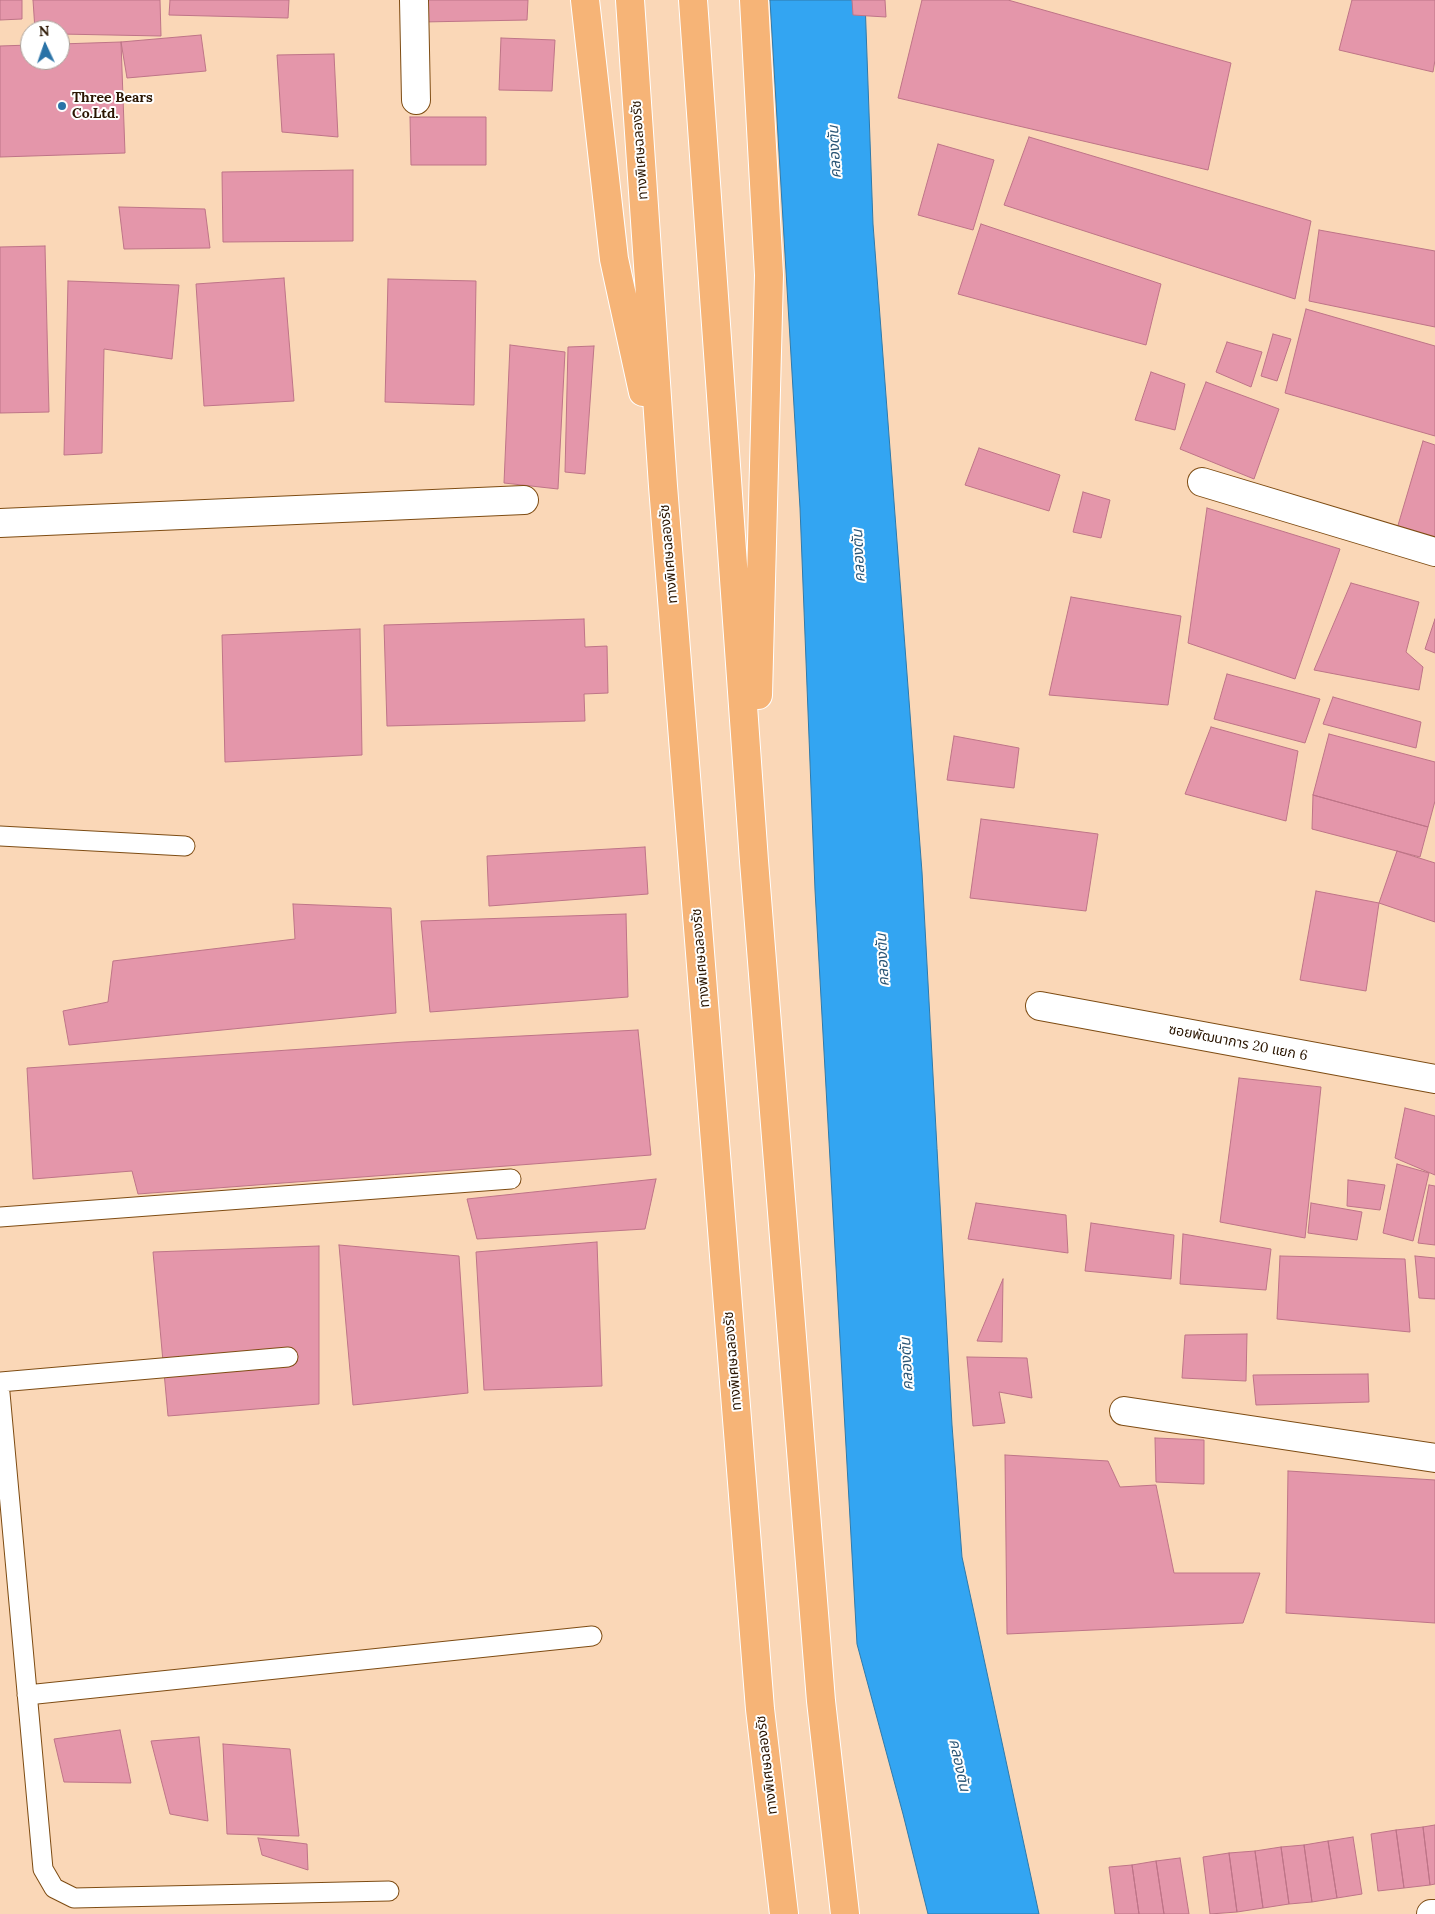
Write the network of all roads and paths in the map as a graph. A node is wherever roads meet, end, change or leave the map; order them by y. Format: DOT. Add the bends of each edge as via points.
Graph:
graph roads {
  1 [pos="414,0"];
  2 [pos="585,0"];
  3 [pos="630,0"];
  4 [pos="694,0"];
  5 [pos="754,0"];
  6 [pos="416,100"];
  7 [pos="1202,482"];
  8 [pos="663,486"];
  9 [pos="524,500"];
  10 [pos="0,523"];
  11 [pos="1435,552"];
  12 [pos="0,836"];
  13 [pos="185,846"];
  14 [pos="754,861"];
  15 [pos="1040,1006"];
  16 [pos="1435,1079"];
  17 [pos="511,1179"];
  18 [pos="0,1217"];
  19 [pos="288,1357"];
  20 [pos="0,1382"];
  21 [pos="0,1393"];
  22 [pos="1124,1411"];
  23 [pos="1435,1458"];
  24 [pos="592,1636"];
  25 [pos="27,1695"];
  26 [pos="389,1890"];
  27 [pos="784,1914"];
  28 [pos="845,1914"];
  29 [pos="1431,1914"];
  30 [pos="1435,1914"];
  1 -- 6 [label="street"];
  2 -- 8 [label="highway" via="614,259"];
  3 -- 8 [label="highway, ทางพิเศษฉลองรัช"];
  4 -- 14 [label="highway"];
  5 -- 14 [label="highway" via="768,275"];
  7 -- 11 [label="street"];
  8 -- 27 [label="highway, ทางพิเศษฉลองรัช" via="760,1709"];
  9 -- 10 [label="street"];
  12 -- 13 [label="lane"];
  14 -- 28 [label="highway" via="820,1701"];
  15 -- 16 [label="street, ซอยพัฒนาการ 20 แยก 6"];
  17 -- 18 [label="lane"];
  19 -- 20 [label="lane"];
  21 -- 25 [label="lane"];
  22 -- 23 [label="street"];
  24 -- 25 [label="lane"];
  25 -- 26 [label="lane" via="43,1869 54,1888 74,1898"];
  29 -- 30 [label="street"];
}
